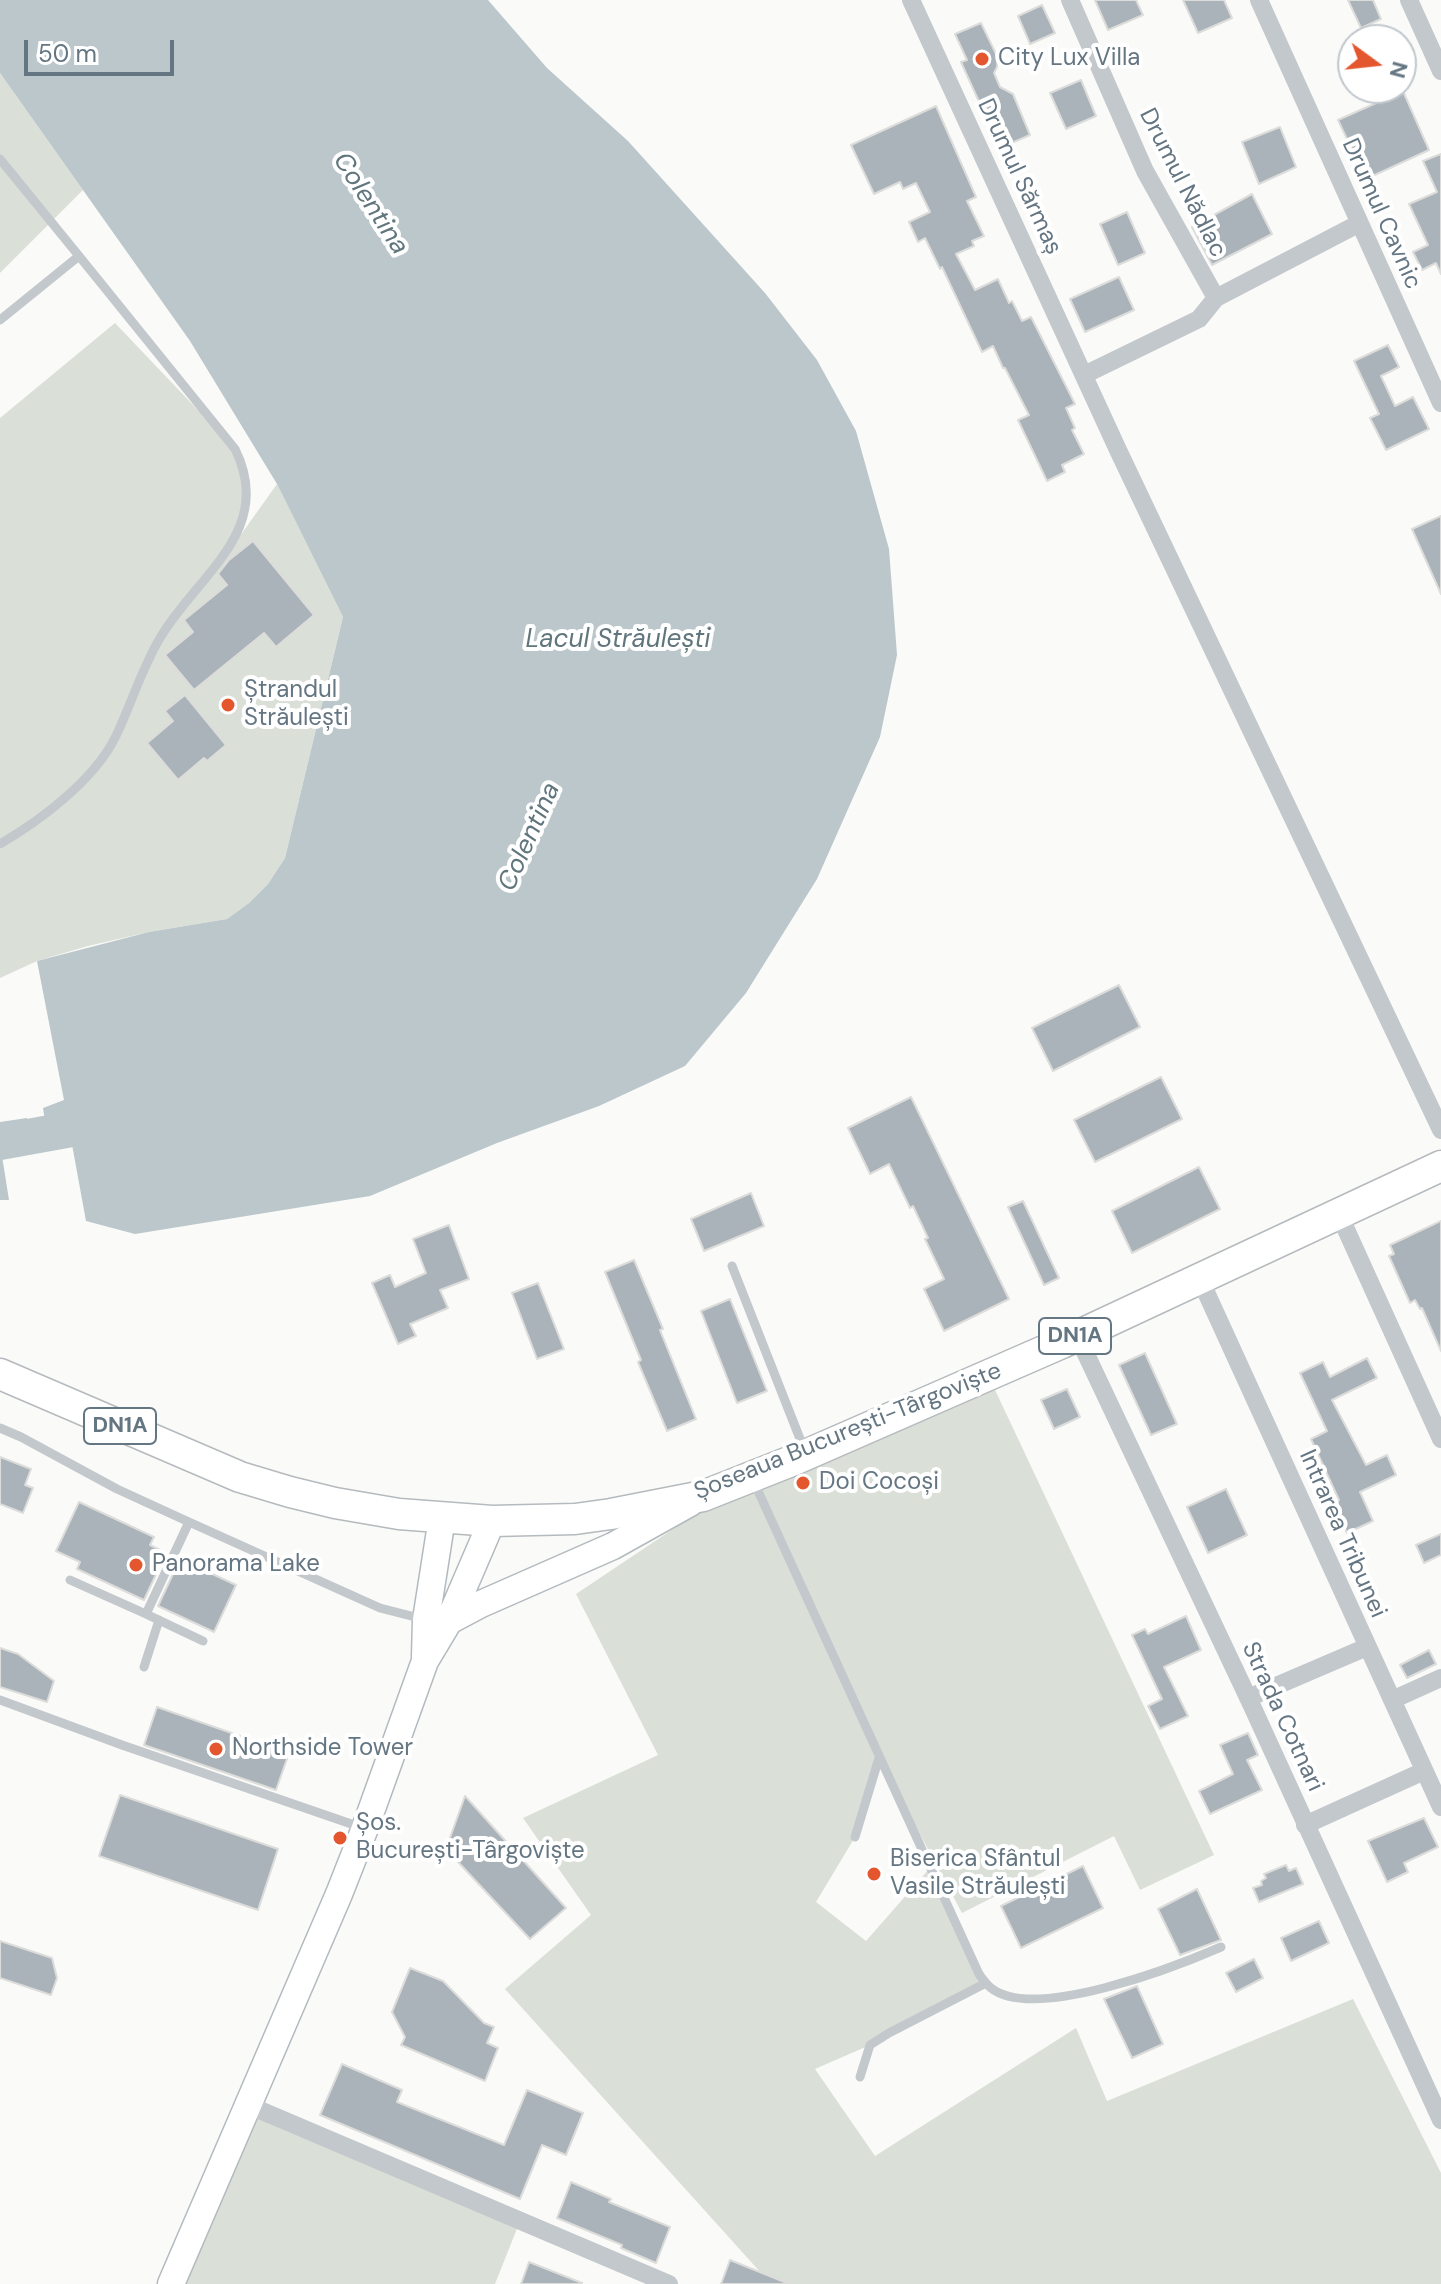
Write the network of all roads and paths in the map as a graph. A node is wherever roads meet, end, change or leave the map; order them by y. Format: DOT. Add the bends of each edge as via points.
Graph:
graph roads {
  1 [pos="911,0"];
  2 [pos="1070,0"];
  3 [pos="1259,0"];
  4 [pos="1409,0"];
  5 [pos="1441,71"];
  6 [pos="0,159"];
  7 [pos="1358,224"];
  8 [pos="79,256"];
  9 [pos="1216,298"];
  10 [pos="0,320"];
  11 [pos="1084,375"];
  12 [pos="1441,403"];
  13 [pos="0,844"];
  14 [pos="1441,1130"];
  15 [pos="1441,1166"];
  16 [pos="1339,1214"];
  17 [pos="732,1266"];
  18 [pos="1200,1279"];
  19 [pos="1077,1335"];
  20 [pos="0,1374"];
  21 [pos="0,1428"];
  22 [pos="1441,1439"];
  23 [pos="806,1455"];
  24 [pos="751,1477"];
  25 [pos="703,1496"];
  26 [pos="442,1518"];
  27 [pos="492,1521"];
  28 [pos="189,1522"];
  29 [pos="70,1580"];
  30 [pos="146,1614"];
  31 [pos="159,1620"];
  32 [pos="438,1620"];
  33 [pos="203,1641"];
  34 [pos="1367,1647"];
  35 [pos="144,1667"];
  36 [pos="1441,1678"];
  37 [pos="1248,1698"];
  38 [pos="0,1700"];
  39 [pos="1392,1700"];
  40 [pos="879,1758"];
  41 [pos="1424,1771"];
  42 [pos="1441,1807"];
  43 [pos="1305,1825"];
  44 [pos="365,1828"];
  45 [pos="855,1837"];
  46 [pos="1221,1947"];
  47 [pos="986,1983"];
  48 [pos="860,2077"];
  49 [pos="248,2105"];
  50 [pos="1441,2120"];
  51 [pos="171,2284"];
  52 [pos="669,2284"];
  1 -- 11 [label="street, Drumul Sărmaș"];
  2 -- 9 [label="street, Drumul Nădlac" via="1145,171"];
  3 -- 7 [label="street, Drumul Cavnic"];
  4 -- 5 [label="street"];
  6 -- 8 [label="lane"];
  7 -- 9 [label="street"];
  7 -- 12 [label="street, Drumul Cavnic"];
  8 -- 10 [label="lane"];
  8 -- 13 [label="lane" via="235,449 247,497 239,533 160,637 100,761 36,821"];
  9 -- 11 [label="street" via="1199,319"];
  11 -- 14 [label="street, Drumul Sărmaș"];
  15 -- 16 [label="main road, Șoseaua București-Târgoviște / DN1A"];
  16 -- 18 [label="main road, Șoseaua București-Târgoviște / DN1A"];
  16 -- 22 [label="street"];
  17 -- 23 [label="lane"];
  18 -- 19 [label="main road, Șoseaua București-Târgoviște / DN1A"];
  18 -- 34 [label="street, Intrarea Tribunei"];
  19 -- 23 [label="main road, Șoseaua București-Târgoviște / DN1A"];
  19 -- 37 [label="street, Strada Cotnari"];
  20 -- 26 [label="main road, Șoseaua București-Târgoviște / DN1A" via="240,1477 373,1511"];
  21 -- 28 [label="lane"];
  23 -- 24 [label="main road, Șoseaua București-Târgoviște / DN1A"];
  24 -- 25 [label="main road, Șoseaua București-Târgoviște / DN1A"];
  24 -- 40 [label="lane"];
  25 -- 27 [label="main road, Șoseaua București-Târgoviște / DN1A" via="575,1519"];
  25 -- 32 [label="main road" via="613,1546"];
  26 -- 27 [label="main road, Șoseaua București-Târgoviște / DN1A"];
  26 -- 32 [label="main road"];
  27 -- 32 [label="main road"];
  28 -- 30 [label="lane"];
  28 -- 32 [label="lane" via="380,1608"];
  29 -- 30 [label="lane"];
  30 -- 31 [label="lane"];
  31 -- 33 [label="lane"];
  31 -- 35 [label="lane"];
  32 -- 44 [label="main road"];
  34 -- 37 [label="street"];
  34 -- 39 [label="street, Intrarea Tribunei"];
  36 -- 39 [label="street"];
  37 -- 43 [label="street, Strada Cotnari"];
  38 -- 44 [label="lane"];
  39 -- 41 [label="street, Intrarea Tribunei"];
  40 -- 45 [label="lane"];
  40 -- 47 [label="lane"];
  41 -- 42 [label="street, Intrarea Tribunei"];
  41 -- 43 [label="street"];
  43 -- 50 [label="street, Strada Cotnari"];
  44 -- 49 [label="main road"];
  46 -- 47 [label="lane" via="1161,1972 1062,1997 1012,1996"];
  47 -- 48 [label="lane" via="870,2045"];
  49 -- 51 [label="main road"];
  49 -- 52 [label="street"];
}
